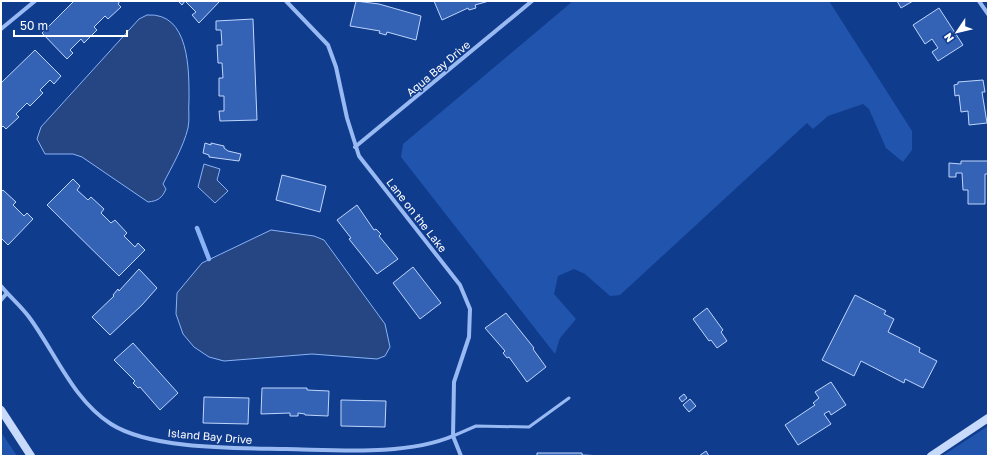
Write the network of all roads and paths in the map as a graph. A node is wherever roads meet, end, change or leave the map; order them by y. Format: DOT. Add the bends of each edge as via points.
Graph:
graph roads {
  1 [pos="35,1"];
  2 [pos="286,1"];
  3 [pos="532,1"];
  4 [pos="979,1"];
  5 [pos="988,14"];
  6 [pos="1,29"];
  7 [pos="355,147"];
  8 [pos="1,286"];
  9 [pos="8,293"];
  10 [pos="1,300"];
  11 [pos="569,398"];
  12 [pos="1,410"];
  13 [pos="988,418"];
  14 [pos="453,436"];
  15 [pos="31,456"];
  16 [pos="461,456"];
  17 [pos="931,456"];
  1 -- 6 [label="street"];
  2 -- 7 [label="street, Lane on the Lake" via="328,45 336,67"];
  3 -- 7 [label="street, Aqua Bay Drive"];
  4 -- 5 [label="street"];
  7 -- 14 [label="street, Lane on the Lake" via="363,161 460,286 470,309 469,337 454,382"];
  8 -- 9 [label="street, Island Bay Drive"];
  9 -- 10 [label="street"];
  9 -- 14 [label="street, Island Bay Drive" via="29,317 83,399 112,425 129,433 194,446 358,450 406,448"];
  11 -- 14 [label="lane" via="529,427 476,426"];
  12 -- 15 [label="main road"];
  13 -- 17 [label="main road"];
  14 -- 16 [label="street, Lane on the Lake"];
}
